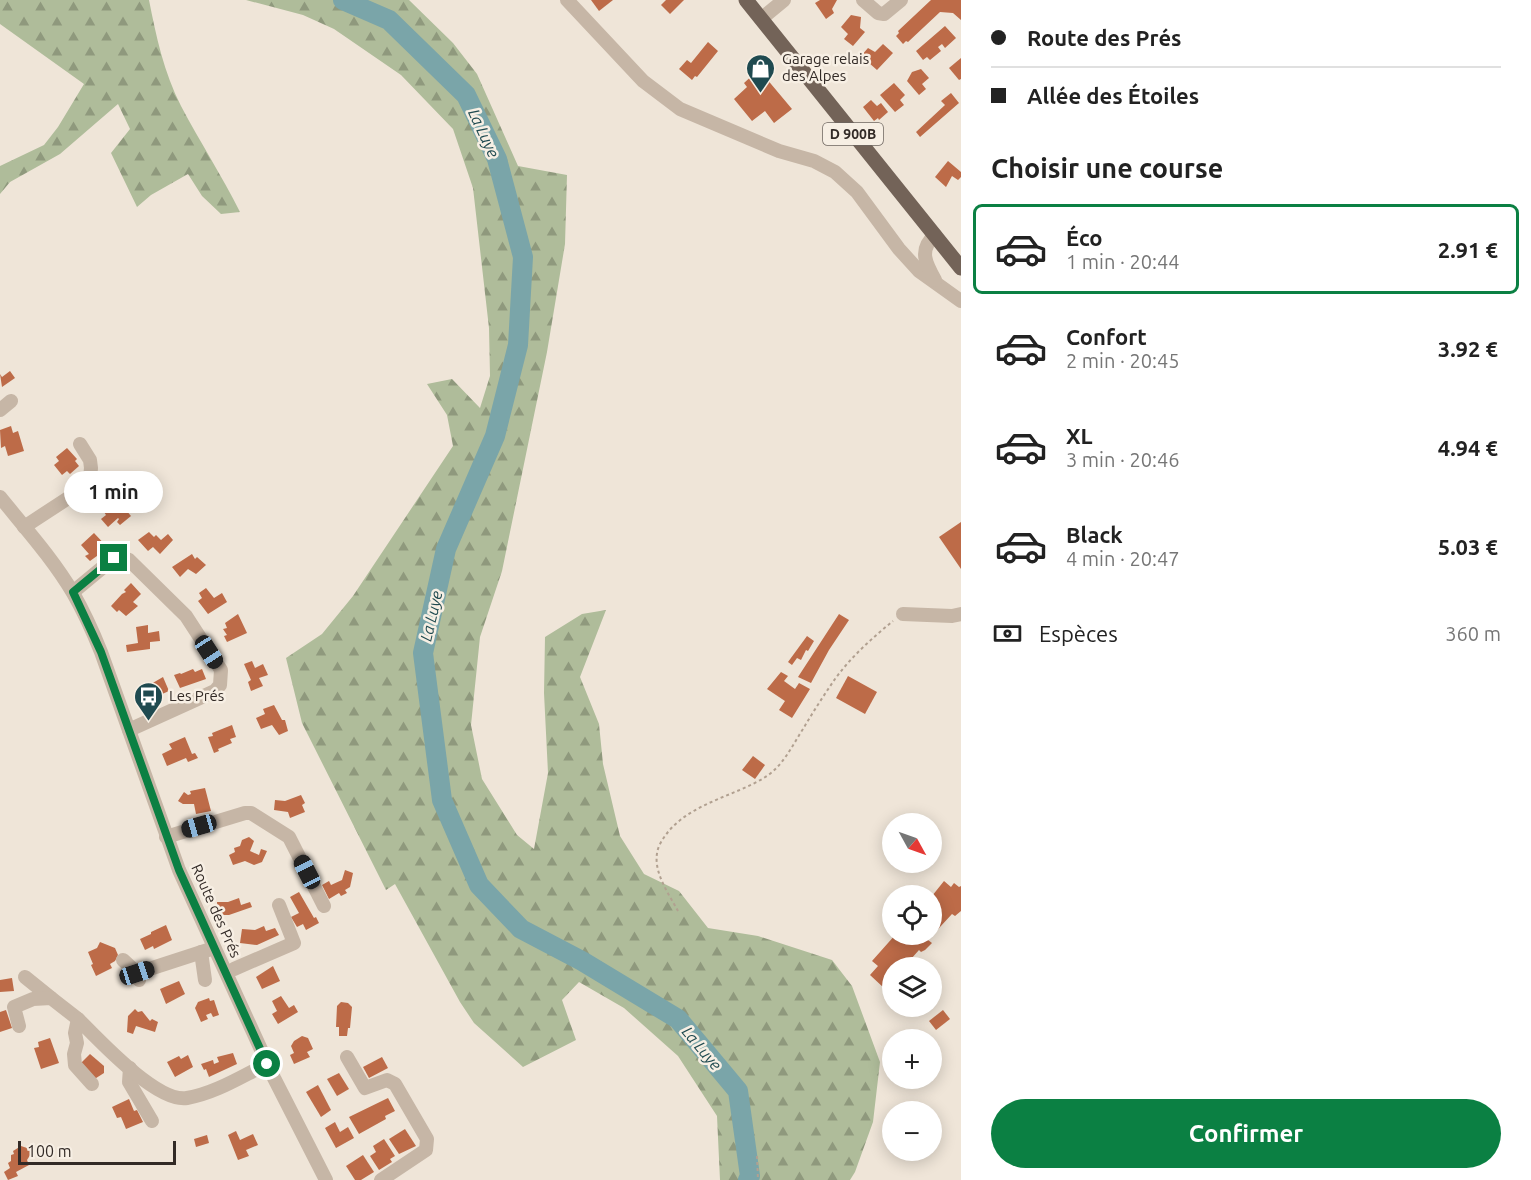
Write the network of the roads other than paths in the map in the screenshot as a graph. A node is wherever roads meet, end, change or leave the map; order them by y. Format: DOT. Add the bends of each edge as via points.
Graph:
graph roads {
  1 [pos="567,0"];
  2 [pos="746,0"];
  3 [pos="784,0"];
  4 [pos="863,0"];
  5 [pos="901,0"];
  6 [pos="761,19"];
  7 [pos="935,235"];
  8 [pos="961,266"];
  9 [pos="937,284"];
  10 [pos="961,301"];
  11 [pos="80,444"];
  12 [pos="0,497"];
  13 [pos="24,527"];
  14 [pos="73,592"];
  15 [pos="903,614"];
  16 [pos="961,614"];
  17 [pos="129,730"];
  18 [pos="166,837"];
  19 [pos="279,905"];
  20 [pos="324,906"];
  21 [pos="207,950"];
  22 [pos="153,954"];
  23 [pos="123,960"];
  24 [pos="168,963"];
  25 [pos="234,969"];
  26 [pos="25,976"];
  27 [pos="205,980"];
  28 [pos="51,998"];
  29 [pos="19,1026"];
  30 [pos="76,1026"];
  31 [pos="347,1057"];
  32 [pos="267,1064"];
  33 [pos="130,1068"];
  34 [pos="92,1084"];
  35 [pos="152,1121"];
  36 [pos="326,1180"];
  37 [pos="381,1180"];
  1 -- 9 [label="street" via="643,81 680,110 835,172 857,192 905,256"];
  2 -- 6 [label="main road, D 900B"];
  3 -- 6 [label="street"];
  4 -- 5 [label="street" via="884,14"];
  6 -- 7 [label="main road, D 900B"];
  7 -- 8 [label="main road, D 900B"];
  7 -- 9 [label="street" via="926,244 924,256"];
  9 -- 10 [label="street"];
  11 -- 13 [label="street" via="90,460 90,478 82,489"];
  12 -- 13 [label="street, Route des Prés"];
  13 -- 14 [label="street, Route des Prés"];
  14 -- 17 [label="street, Route des Prés" via="101,652"];
  14 -- 17 [label="street" via="114,558 129,560 186,616 221,670 215,692"];
  15 -- 16 [label="street"];
  17 -- 18 [label="street, Route des Prés"];
  18 -- 20 [label="street" via="251,813 289,837"];
  18 -- 21 [label="street, Route des Prés"];
  19 -- 25 [label="street" via="294,943"];
  21 -- 24 [label="street"];
  21 -- 27 [label="street"];
  21 -- 32 [label="street, Route des Prés"];
  22 -- 24 [label="street"];
  23 -- 24 [label="street" via="138,977"];
  26 -- 28 [label="street"];
  28 -- 29 [label="street" via="33,999 14,1007"];
  28 -- 30 [label="street"];
  30 -- 33 [label="street"];
  30 -- 34 [label="street" via="75,1065"];
  31 -- 37 [label="street" via="365,1088 387,1080 396,1084 427,1139 426,1150"];
  32 -- 33 [label="street" via="212,1091 184,1098 158,1090"];
  32 -- 36 [label="street, Route des Prés"];
  33 -- 35 [label="street" via="129,1082"];
}
